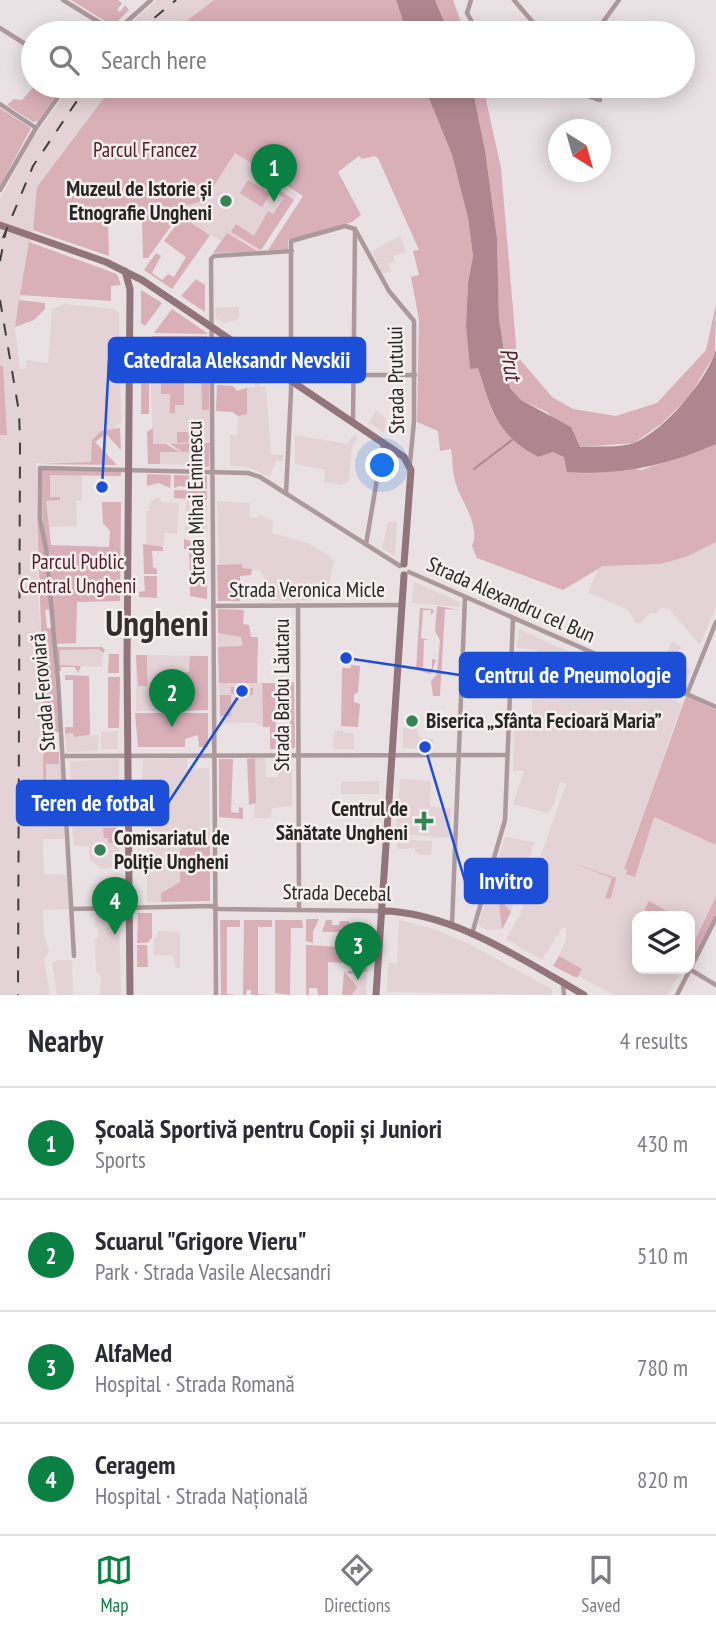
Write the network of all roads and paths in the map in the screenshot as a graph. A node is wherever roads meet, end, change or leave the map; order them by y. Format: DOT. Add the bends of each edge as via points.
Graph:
graph roads {
  1 [pos="63,0"];
  2 [pos="151,0"];
  3 [pos="471,0"];
  4 [pos="514,0"];
  5 [pos="619,0"];
  6 [pos="95,21"];
  7 [pos="127,21"];
  8 [pos="471,21"];
  9 [pos="532,21"];
  10 [pos="604,21"];
  11 [pos="0,28"];
  12 [pos="21,41"];
  13 [pos="57,98"];
  14 [pos="594,98"];
  15 [pos="600,100"];
  16 [pos="0,104"];
  17 [pos="36,128"];
  18 [pos="0,190"];
  19 [pos="0,225"];
  20 [pos="355,229"];
  21 [pos="292,251"];
  22 [pos="125,271"];
  23 [pos="211,326"];
  24 [pos="319,375"];
  25 [pos="415,375"];
  26 [pos="354,376"];
  27 [pos="291,381"];
  28 [pos="353,423"];
  29 [pos="384,443"];
  30 [pos="410,463"];
  31 [pos="40,468"];
  32 [pos="129,469"];
  33 [pos="211,472"];
  34 [pos="286,493"];
  35 [pos="366,544"];
  36 [pos="402,565"];
  37 [pos="406,573"];
  38 [pos="465,596"];
  39 [pos="298,605"];
  40 [pos="402,605"];
  41 [pos="213,606"];
  42 [pos="513,618"];
  43 [pos="716,622"];
  44 [pos="687,694"];
  45 [pos="716,707"];
  46 [pos="392,753"];
  47 [pos="128,754"];
  48 [pos="214,754"];
  49 [pos="297,754"];
  50 [pos="458,754"];
  51 [pos="506,755"];
  52 [pos="64,756"];
  53 [pos="71,908"];
  54 [pos="128,908"];
  55 [pos="215,909"];
  56 [pos="299,910"];
  57 [pos="381,911"];
  58 [pos="716,918"];
  59 [pos="452,925"];
  60 [pos="472,934"];
  61 [pos="74,956"];
  62 [pos="695,962"];
  63 [pos="695,972"];
  64 [pos="689,974"];
  65 [pos="563,983"];
  66 [pos="716,985"];
  67 [pos="130,995"];
  68 [pos="216,995"];
  69 [pos="376,995"];
  70 [pos="564,995"];
  71 [pos="584,995"];
  72 [pos="677,995"];
  1 -- 6 [label="street"];
  2 -- 7 [label="street"];
  3 -- 8 [label="street" via="467,13"];
  4 -- 9 [label="street"];
  5 -- 10 [label="street"];
  11 -- 12 [label="street"];
  13 -- 17 [label="street"];
  14 -- 15 [label="street"];
  16 -- 17 [label="street"];
  17 -- 18 [label="street"];
  19 -- 22 [label="main road"];
  20 -- 21 [label="street" via="345,226 291,241"];
  20 -- 25 [label="street, Strada Prutului" via="389,291 414,321"];
  20 -- 26 [label="street"];
  21 -- 23 [label="street, Strada Mihai Eminescu" via="214,256"];
  21 -- 27 [label="street"];
  22 -- 23 [label="main road"];
  22 -- 32 [label="main road" via="130,289"];
  23 -- 27 [label="main road"];
  23 -- 33 [label="street, Strada Mihai Eminescu"];
  24 -- 26 [label="street"];
  25 -- 26 [label="street"];
  25 -- 30 [label="street, Strada Prutului"];
  26 -- 28 [label="street"];
  27 -- 28 [label="main road"];
  27 -- 34 [label="street"];
  28 -- 29 [label="main road"];
  29 -- 30 [label="main road"];
  29 -- 35 [label="street"];
  30 -- 36 [label="main road"];
  31 -- 32 [label="street, Strada Alexandru cel Bun"];
  31 -- 52 [label="street, Strada Feroviară" via="40,522"];
  32 -- 33 [label="street, Strada Alexandru cel Bun"];
  32 -- 47 [label="main road"];
  33 -- 34 [label="street, Strada Alexandru cel Bun" via="248,473"];
  33 -- 41 [label="street, Strada Mihai Eminescu"];
  34 -- 35 [label="street, Strada Alexandru cel Bun"];
  35 -- 36 [label="street, Strada Alexandru cel Bun"];
  36 -- 37 [label="main road" via="399,572"];
  37 -- 38 [label="street, Strada Alexandru cel Bun"];
  37 -- 40 [label="main road"];
  38 -- 42 [label="street, Strada Alexandru cel Bun"];
  38 -- 50 [label="street"];
  39 -- 40 [label="street, Strada Veronica Micle"];
  39 -- 41 [label="street, Strada Veronica Micle"];
  39 -- 49 [label="street, Strada Barbu Lăutaru"];
  40 -- 46 [label="main road"];
  41 -- 48 [label="street, Strada Mihai Eminescu"];
  42 -- 44 [label="street, Strada Alexandru cel Bun"];
  42 -- 51 [label="street"];
  43 -- 44 [label="street"];
  44 -- 45 [label="street, Strada Alexandru cel Bun"];
  46 -- 49 [label="street"];
  46 -- 50 [label="street"];
  46 -- 57 [label="main road"];
  47 -- 48 [label="street"];
  47 -- 52 [label="street"];
  47 -- 54 [label="main road"];
  48 -- 49 [label="street"];
  48 -- 55 [label="street, Strada Mihai Eminescu"];
  49 -- 56 [label="street, Strada Barbu Lăutaru"];
  50 -- 51 [label="street"];
  50 -- 59 [label="street"];
  51 -- 60 [label="street" via="505,820"];
  52 -- 53 [label="street, Strada Feroviară"];
  53 -- 54 [label="street, Strada Decebal"];
  53 -- 61 [label="street, Strada Feroviară"];
  54 -- 55 [label="street, Strada Decebal"];
  54 -- 67 [label="main road"];
  55 -- 56 [label="street, Strada Decebal"];
  55 -- 68 [label="street, Strada Mihai Eminescu"];
  56 -- 57 [label="street, Strada Decebal"];
  57 -- 59 [label="main road, Strada Decebal"];
  57 -- 69 [label="main road"];
  58 -- 62 [label="street"];
  59 -- 60 [label="main road, Strada Decebal"];
  60 -- 65 [label="main road, Strada Decebal"];
  63 -- 66 [label="street"];
  64 -- 72 [label="street"];
  65 -- 70 [label="street"];
  65 -- 71 [label="main road, Strada Decebal"];
}
